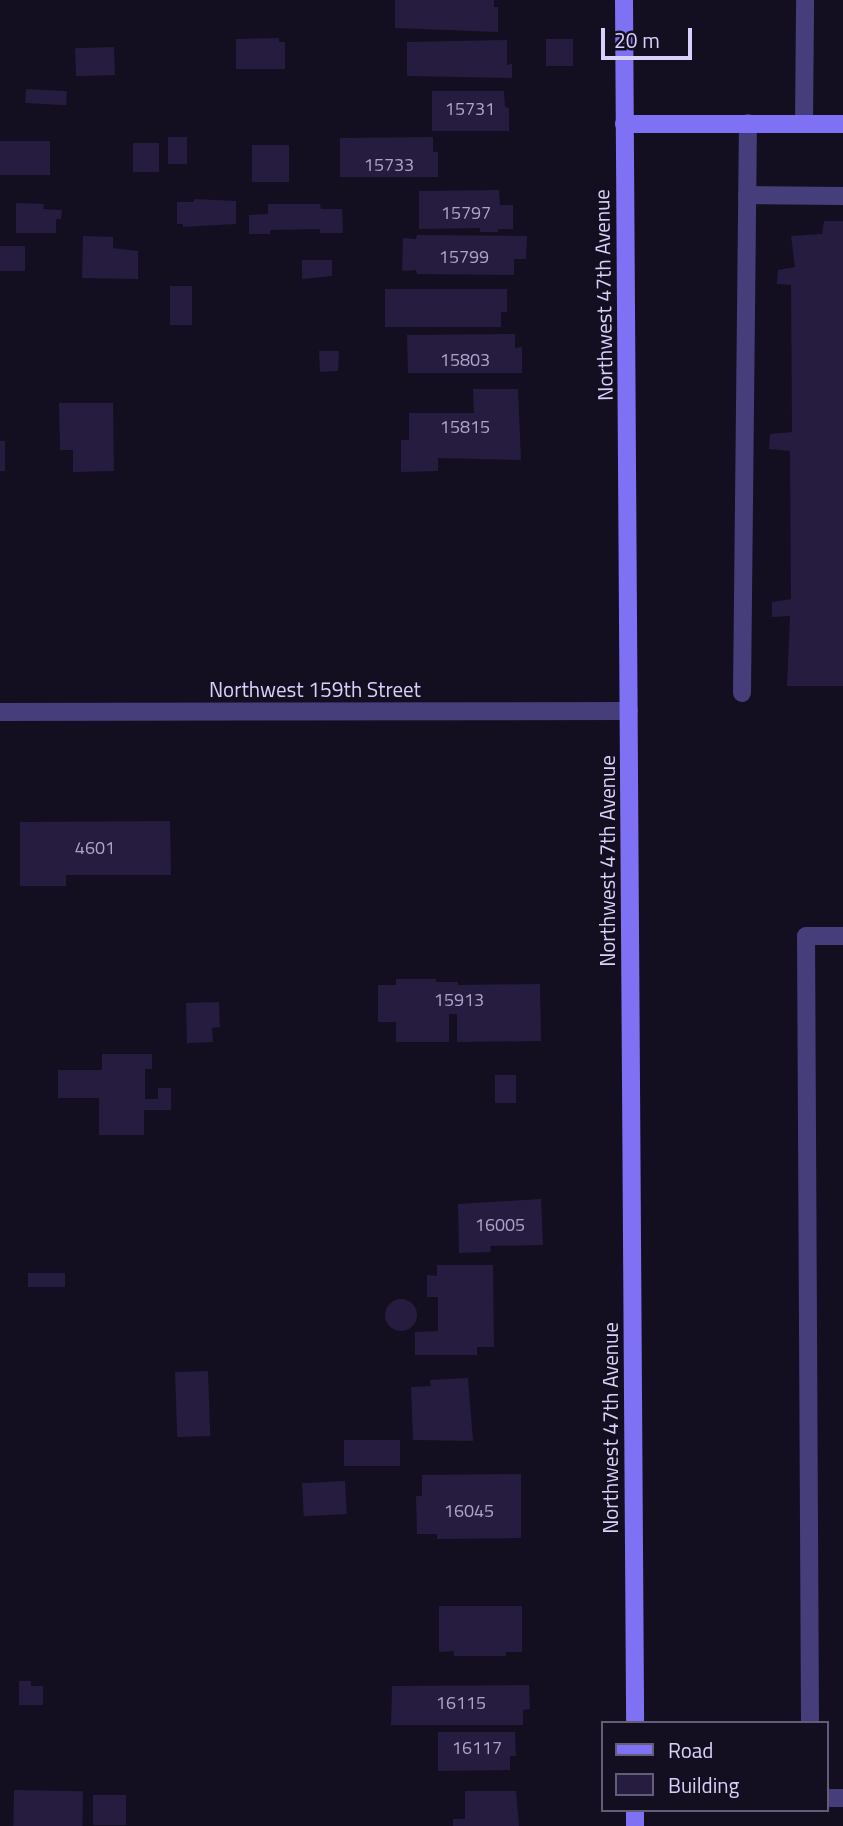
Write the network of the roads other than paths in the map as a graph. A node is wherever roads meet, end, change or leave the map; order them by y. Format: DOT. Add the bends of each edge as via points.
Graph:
graph roads {
  1 [pos="624,0"];
  2 [pos="805,0"];
  3 [pos="624,124"];
  4 [pos="748,124"];
  5 [pos="804,124"];
  6 [pos="843,124"];
  7 [pos="747,195"];
  8 [pos="843,196"];
  9 [pos="742,692"];
  10 [pos="629,711"];
  11 [pos="0,712"];
  12 [pos="843,936"];
  13 [pos="635,1721"];
  14 [pos="810,1721"];
  1 -- 3 [label="street, Northwest 47th Avenue"];
  2 -- 5 [label="street"];
  3 -- 4 [label="street"];
  3 -- 10 [label="street, Northwest 47th Avenue"];
  4 -- 5 [label="street"];
  4 -- 7 [label="street"];
  5 -- 6 [label="street"];
  7 -- 8 [label="street"];
  7 -- 9 [label="street"];
  10 -- 11 [label="street, Northwest 159th Street"];
  10 -- 13 [label="street, Northwest 47th Avenue"];
  12 -- 14 [label="street" via="806,936"];
}
